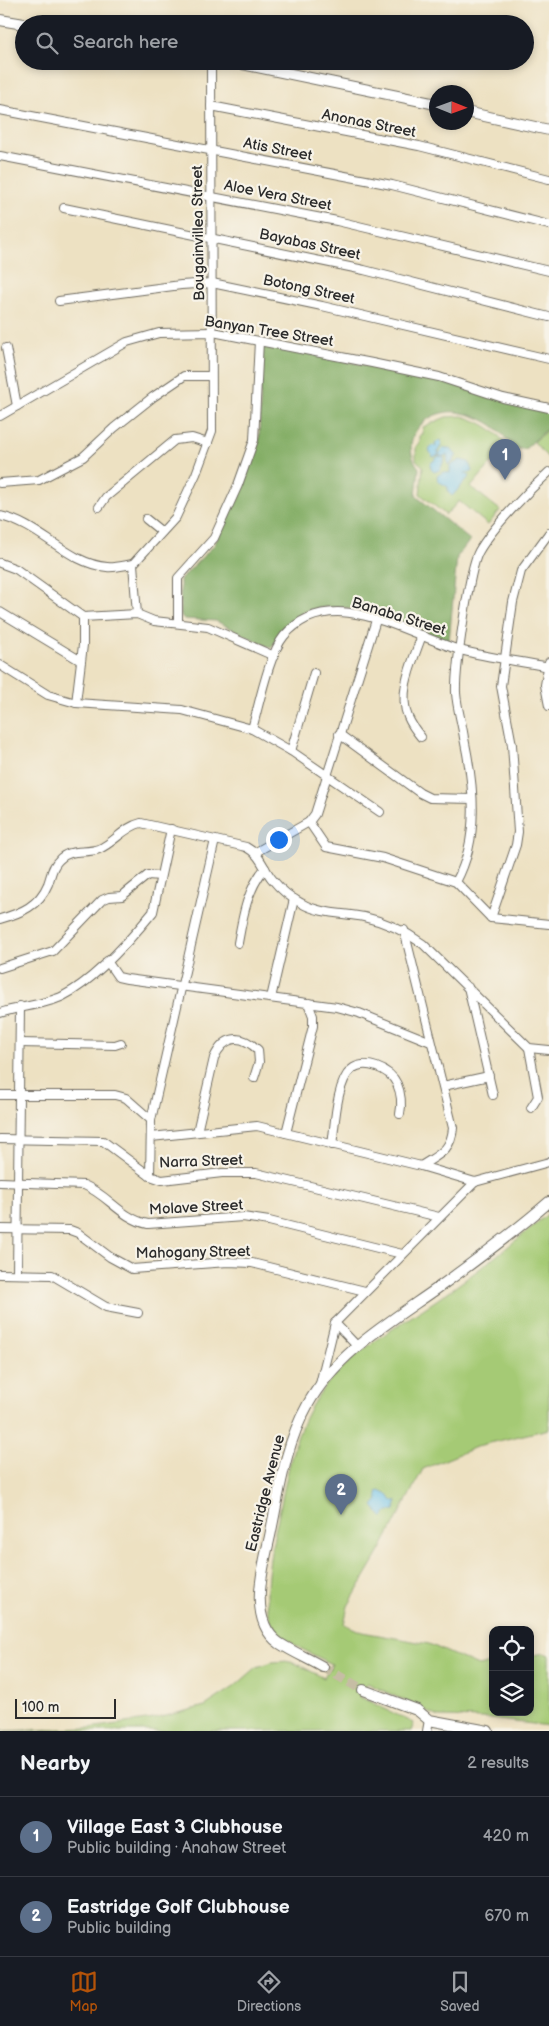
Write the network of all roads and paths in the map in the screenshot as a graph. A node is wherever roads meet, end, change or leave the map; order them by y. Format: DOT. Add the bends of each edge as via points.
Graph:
graph roads {
  1 [pos="0,20"];
  2 [pos="15,22"];
  3 [pos="211,70"];
  4 [pos="272,70"];
  5 [pos="429,103"];
  6 [pos="211,106"];
  7 [pos="0,110"];
  8 [pos="474,114"];
  9 [pos="549,130"];
  10 [pos="211,150"];
  11 [pos="0,156"];
  12 [pos="549,179"];
  13 [pos="211,195"];
  14 [pos="64,208"];
  15 [pos="549,225"];
  16 [pos="210,237"];
  17 [pos="549,271"];
  18 [pos="212,283"];
  19 [pos="59,301"];
  20 [pos="549,317"];
  21 [pos="213,332"];
  22 [pos="259,341"];
  23 [pos="6,348"];
  24 [pos="549,359"];
  25 [pos="211,376"];
  26 [pos="17,406"];
  27 [pos="549,408"];
  28 [pos="0,416"];
  29 [pos="208,443"];
  30 [pos="549,472"];
  31 [pos="0,483"];
  32 [pos="99,508"];
  33 [pos="0,516"];
  34 [pos="146,518"];
  35 [pos="162,532"];
  36 [pos="549,533"];
  37 [pos="0,563"];
  38 [pos="133,564"];
  39 [pos="0,612"];
  40 [pos="136,614"];
  41 [pos="83,617"];
  42 [pos="376,620"];
  43 [pos="178,623"];
  44 [pos="422,635"];
  45 [pos="460,650"];
  46 [pos="274,656"];
  47 [pos="504,658"];
  48 [pos="81,661"];
  49 [pos="0,665"];
  50 [pos="549,666"];
  51 [pos="314,673"];
  52 [pos="76,703"];
  53 [pos="549,706"];
  54 [pos="252,729"];
  55 [pos="339,734"];
  56 [pos="421,737"];
  57 [pos="291,751"];
  58 [pos="327,777"];
  59 [pos="472,799"];
  60 [pos="380,812"];
  61 [pos="309,822"];
  62 [pos="171,830"];
  63 [pos="215,840"];
  64 [pos="256,852"];
  65 [pos="265,868"];
  66 [pos="160,876"];
  67 [pos="456,882"];
  68 [pos="294,899"];
  69 [pos="491,918"];
  70 [pos="0,919"];
  71 [pos="549,924"];
  72 [pos="404,930"];
  73 [pos="238,943"];
  74 [pos="107,961"];
  75 [pos="0,968"];
  76 [pos="182,986"];
  77 [pos="468,987"];
  78 [pos="271,998"];
  79 [pos="308,1003"];
  80 [pos="20,1006"];
  81 [pos="0,1013"];
  82 [pos="431,1042"];
  83 [pos="20,1043"];
  84 [pos="120,1043"];
  85 [pos="528,1048"];
  86 [pos="549,1050"];
  87 [pos="489,1076"];
  88 [pos="254,1078"];
  89 [pos="443,1086"];
  90 [pos="0,1095"];
  91 [pos="20,1095"];
  92 [pos="493,1095"];
  93 [pos="531,1108"];
  94 [pos="400,1114"];
  95 [pos="151,1120"];
  96 [pos="197,1132"];
  97 [pos="286,1133"];
  98 [pos="0,1138"];
  99 [pos="151,1138"];
  100 [pos="18,1139"];
  101 [pos="332,1145"];
  102 [pos="549,1162"];
  103 [pos="421,1166"];
  104 [pos="150,1176"];
  105 [pos="0,1182"];
  106 [pos="18,1182"];
  107 [pos="475,1182"];
  108 [pos="549,1202"];
  109 [pos="439,1217"];
  110 [pos="0,1229"];
  111 [pos="18,1229"];
  112 [pos="402,1254"];
  113 [pos="0,1274"];
  114 [pos="17,1274"];
  115 [pos="365,1291"];
  116 [pos="138,1313"];
  117 [pos="335,1322"];
  118 [pos="357,1346"];
  119 [pos="320,1384"];
  120 [pos="323,1667"];
  121 [pos="363,1690"];
  122 [pos="429,1720"];
  123 [pos="427,1731"];
  124 [pos="488,1731"];
  1 -- 2 [label="street"];
  3 -- 6 [label="street, Bougainvillea Street"];
  4 -- 5 [label="street"];
  6 -- 10 [label="street, Bougainvillea Street"];
  6 -- 12 [label="street, Anonas Street" via="418,146"];
  7 -- 10 [label="street, Atis Street"];
  8 -- 9 [label="street"];
  10 -- 13 [label="street, Bougainvillea Street"];
  10 -- 15 [label="street, Atis Street" via="392,185"];
  11 -- 13 [label="street, Aloe Vera Street"];
  13 -- 16 [label="street, Bougainvillea Street"];
  13 -- 17 [label="street, Aloe Vera Street"];
  14 -- 16 [label="street, Bayabas Street"];
  16 -- 18 [label="street, Bougainvillea Street"];
  16 -- 20 [label="street, Bayabas Street" via="364,270"];
  18 -- 19 [label="street, Botong Street"];
  18 -- 21 [label="street, Bougainvillea Street"];
  18 -- 24 [label="street, Botong Street"];
  21 -- 22 [label="street, Banyan Tree Street"];
  21 -- 25 [label="street, Bougainvillea Street"];
  21 -- 26 [label="street, Banyan Tree Street" via="159,333 127,342"];
  22 -- 27 [label="street, Banyan Tree Street" via="439,377 503,398"];
  22 -- 43 [label="street" via="254,440 214,538 178,578"];
  23 -- 26 [label="street"];
  25 -- 29 [label="street, Bougainvillea Street" via="212,431"];
  25 -- 31 [label="street" via="184,376 153,396 83,457 39,480"];
  26 -- 28 [label="street, Banyan Tree Street"];
  29 -- 32 [label="street" via="192,438 175,440 106,497"];
  29 -- 35 [label="street, Bougainvillea Street" via="176,517"];
  30 -- 45 [label="street" via="478,553 471,576"];
  33 -- 38 [label="street" via="23,522 86,563 107,567"];
  34 -- 35 [label="street"];
  35 -- 38 [label="street, Bougainvillea Street"];
  36 -- 47 [label="street" via="521,571"];
  37 -- 41 [label="street" via="16,570"];
  38 -- 40 [label="street"];
  39 -- 48 [label="street"];
  40 -- 41 [label="street"];
  40 -- 43 [label="street" via="154,621"];
  41 -- 48 [label="street"];
  42 -- 44 [label="street, Banaba Street"];
  42 -- 46 [label="street, Banaba Street" via="332,611 314,614 296,624 283,638"];
  42 -- 55 [label="street"];
  43 -- 46 [label="street" via="208,627"];
  44 -- 45 [label="street, Banaba Street"];
  44 -- 56 [label="street" via="405,688 404,703 408,717"];
  45 -- 47 [label="street, Banaba Street"];
  45 -- 59 [label="street" via="456,693"];
  46 -- 54 [label="street, Banaba Street"];
  47 -- 50 [label="street, Banaba Street"];
  47 -- 69 [label="street" via="501,686 512,745 518,832"];
  48 -- 52 [label="street"];
  49 -- 52 [label="street" via="48,695"];
  50 -- 53 [label="street" via="545,685"];
  51 -- 57 [label="street"];
  52 -- 54 [label="street" via="182,710"];
  54 -- 57 [label="street"];
  55 -- 58 [label="street"];
  55 -- 59 [label="street" via="430,798"];
  57 -- 58 [label="street"];
  58 -- 60 [label="street"];
  58 -- 61 [label="street" via="316,814"];
  59 -- 67 [label="street" via="473,832 465,864"];
  61 -- 64 [label="street"];
  61 -- 67 [label="street" via="326,847 383,858"];
  62 -- 63 [label="street"];
  62 -- 66 [label="street"];
  62 -- 70 [label="street" via="141,823 131,825 98,849 60,857 46,887 30,908"];
  63 -- 64 [label="street"];
  63 -- 76 [label="street"];
  64 -- 65 [label="street"];
  65 -- 68 [label="street" via="285,894"];
  65 -- 73 [label="street" via="252,885"];
  66 -- 74 [label="street" via="153,912"];
  66 -- 75 [label="street" via="148,875 122,896 102,900 53,951"];
  67 -- 69 [label="street"];
  68 -- 72 [label="street" via="319,910 367,918"];
  68 -- 78 [label="street"];
  69 -- 71 [label="street"];
  72 -- 77 [label="street"];
  72 -- 82 [label="street"];
  74 -- 76 [label="street" via="118,977"];
  74 -- 80 [label="street" via="62,997"];
  76 -- 78 [label="street"];
  76 -- 95 [label="street"];
  77 -- 85 [label="street"];
  77 -- 87 [label="street"];
  78 -- 79 [label="street"];
  79 -- 82 [label="street" via="359,1013"];
  79 -- 97 [label="street" via="313,1016 312,1026"];
  80 -- 81 [label="street"];
  80 -- 83 [label="street"];
  82 -- 89 [label="street"];
  83 -- 84 [label="street"];
  83 -- 91 [label="street"];
  85 -- 86 [label="street"];
  85 -- 93 [label="street" via="538,1097"];
  87 -- 89 [label="street"];
  87 -- 92 [label="street"];
  88 -- 96 [label="street" via="259,1062 258,1050 249,1041 226,1041 214,1058"];
  89 -- 103 [label="street" via="451,1117 452,1139 447,1148"];
  90 -- 91 [label="street"];
  91 -- 95 [label="street" via="115,1095 126,1098"];
  91 -- 100 [label="street"];
  94 -- 101 [label="street" via="402,1105 397,1084 388,1072 360,1065 350,1070 341,1087"];
  95 -- 99 [label="street"];
  96 -- 97 [label="street" via="248,1126"];
  96 -- 99 [label="street"];
  97 -- 101 [label="street"];
  98 -- 100 [label="street, Narra Street"];
  99 -- 104 [label="street"];
  100 -- 104 [label="street, Narra Street" via="103,1141"];
  100 -- 106 [label="street"];
  101 -- 103 [label="street"];
  102 -- 107 [label="street"];
  103 -- 107 [label="street"];
  104 -- 109 [label="street, Narra Street" via="167,1180 222,1173 256,1174"];
  105 -- 106 [label="street, Molave Street"];
  106 -- 111 [label="street"];
  106 -- 112 [label="street, Molave Street" via="84,1185 94,1189 136,1222 148,1224 244,1217"];
  107 -- 109 [label="street"];
  108 -- 118 [label="street, Eastridge Avenue" via="481,1257"];
  109 -- 112 [label="street"];
  110 -- 111 [label="street, Mahogany Street"];
  111 -- 114 [label="street"];
  111 -- 115 [label="street, Mahogany Street" via="70,1230 132,1269 252,1263"];
  112 -- 115 [label="street"];
  113 -- 114 [label="street"];
  114 -- 116 [label="street" via="52,1275 106,1307"];
  115 -- 117 [label="street"];
  117 -- 118 [label="street"];
  117 -- 119 [label="street"];
  118 -- 119 [label="street, Eastridge Avenue"];
  119 -- 120 [label="street, Eastridge Avenue" via="306,1407 285,1463 260,1592 262,1616 269,1633 279,1643"];
  121 -- 122 [label="street" via="417,1710"];
  122 -- 123 [label="street"];
  122 -- 124 [label="street"];
}
